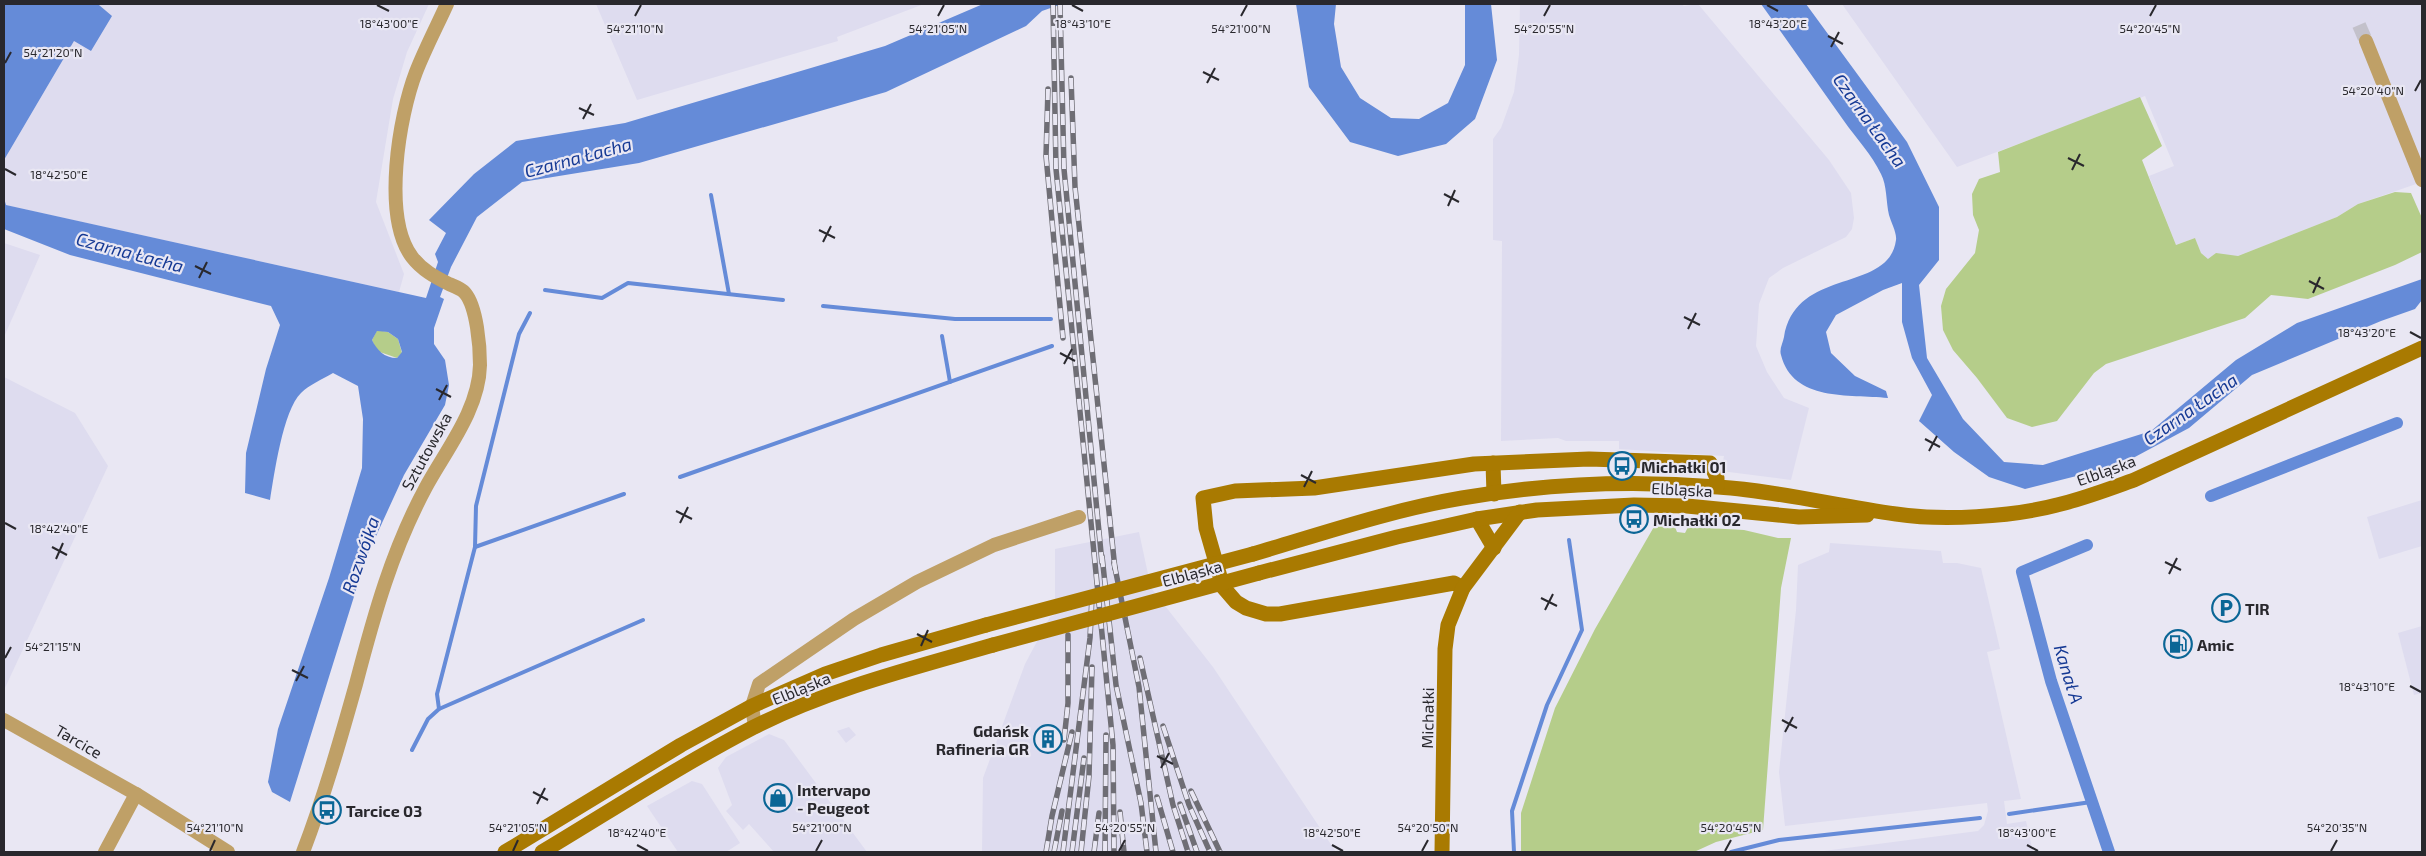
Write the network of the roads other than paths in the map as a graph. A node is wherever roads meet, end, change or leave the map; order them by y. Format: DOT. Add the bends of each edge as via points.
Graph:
graph roads {
  1 [pos="447,4"];
  2 [pos="2366,42"];
  3 [pos="2422,180"];
  4 [pos="2422,348"];
  5 [pos="1493,463"];
  6 [pos="1717,486"];
  7 [pos="1494,494"];
  8 [pos="1520,512"];
  9 [pos="1896,514"];
  10 [pos="1079,517"];
  11 [pos="1476,519"];
  12 [pos="1494,548"];
  13 [pos="1464,588"];
  14 [pos="752,706"];
  15 [pos="4,720"];
  16 [pos="755,726"];
  17 [pos="136,794"];
  18 [pos="105,852"];
  19 [pos="228,852"];
  20 [pos="303,852"];
  21 [pos="505,852"];
  22 [pos="542,852"];
  23 [pos="1442,852"];
  1 -- 20 [label="street, Sztutowska" via="416,73 400,137 396,212 401,236 411,256 426,272 465,292 475,319 480,367 478,382 465,418 410,516 390,564 327,784"];
  2 -- 3 [label="street"];
  4 -- 9 [label="main road, Elbląska" via="2134,480 2092,495 2042,509 1998,514 1920,517"];
  5 -- 6 [label="main road, Elbląska" via="1589,459 1710,463"];
  5 -- 7 [label="main road"];
  5 -- 13 [label="main road, Elbląska" via="1452,466 1314,488 1235,492 1203,498 1206,528 1223,587 1236,602 1257,612 1280,614 1454,583"];
  6 -- 7 [label="main road, Elbląska" via="1577,486"];
  6 -- 9 [label="main road, Elbląska"];
  7 -- 14 [label="main road, Elbląska, bridge" via="1461,498 1372,520 986,625 826,674"];
  8 -- 9 [label="main road, Elbląska" via="1634,504 1688,506 1799,518"];
  8 -- 11 [label="main road, Elbląska"];
  8 -- 12 [label="main road, Michałki"];
  10 -- 14 [label="street, Elbląska" via="994,545 917,582 854,618 759,684"];
  11 -- 12 [label="main road"];
  11 -- 16 [label="main road, Elbląska, bridge" via="1397,536 886,676"];
  12 -- 13 [label="main road, Michałki"];
  13 -- 23 [label="main road, Michałki" via="1448,625 1445,649"];
  14 -- 16 [label="street"];
  14 -- 21 [label="main road, Elbląska" via="681,745"];
  15 -- 17 [label="street, Tarcice"];
  16 -- 22 [label="main road, Elbląska"];
  17 -- 18 [label="street"];
  17 -- 19 [label="street, Tarcice"];
}
